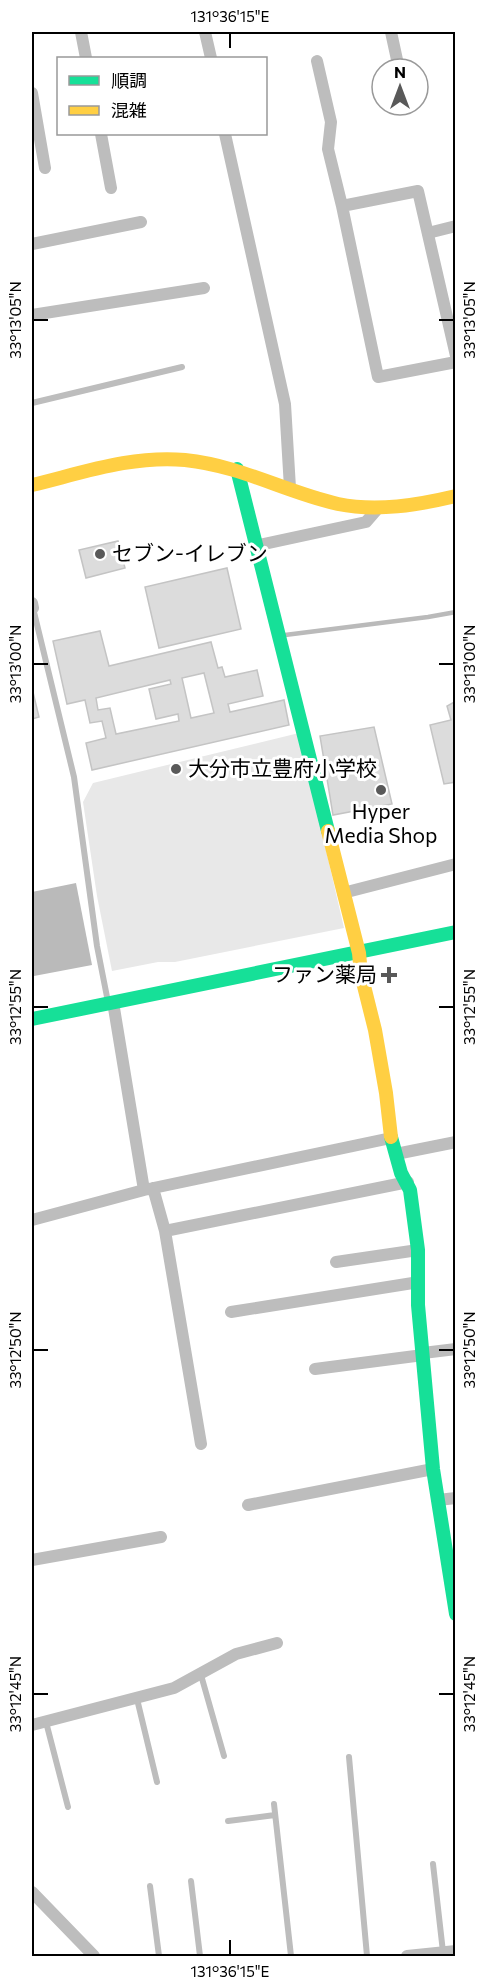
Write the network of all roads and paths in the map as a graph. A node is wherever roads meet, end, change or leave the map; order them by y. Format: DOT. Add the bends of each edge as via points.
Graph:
graph roads {
  1 [pos="81,32"];
  2 [pos="205,32"];
  3 [pos="391,32"];
  4 [pos="86,57"];
  5 [pos="211,57"];
  6 [pos="396,57"];
  7 [pos="317,61"];
  8 [pos="32,93"];
  9 [pos="101,135"];
  10 [pos="225,135"];
  11 [pos="45,168"];
  12 [pos="111,188"];
  13 [pos="342,206"];
  14 [pos="141,222"];
  15 [pos="456,226"];
  16 [pos="428,233"];
  17 [pos="32,244"];
  18 [pos="204,288"];
  19 [pos="32,315"];
  20 [pos="456,356"];
  21 [pos="456,362"];
  22 [pos="182,367"];
  23 [pos="32,403"];
  24 [pos="237,470"];
  25 [pos="32,486"];
  26 [pos="290,488"];
  27 [pos="456,496"];
  28 [pos="379,507"];
  29 [pos="255,546"];
  30 [pos="32,606"];
  31 [pos="456,864"];
  32 [pos="344,893"];
  33 [pos="456,932"];
  34 [pos="359,953"];
  35 [pos="110,1003"];
  36 [pos="32,1019"];
  37 [pos="392,1138"];
  38 [pos="456,1142"];
  39 [pos="396,1154"];
  40 [pos="408,1182"];
  41 [pos="148,1189"];
  42 [pos="32,1220"];
  43 [pos="165,1231"];
  44 [pos="418,1250"];
  45 [pos="336,1262"];
  46 [pos="420,1282"];
  47 [pos="231,1312"];
  48 [pos="456,1349"];
  49 [pos="423,1354"];
  50 [pos="315,1369"];
  51 [pos="201,1444"];
  52 [pos="433,1469"];
  53 [pos="456,1498"];
  54 [pos="438,1500"];
  55 [pos="248,1505"];
  56 [pos="161,1537"];
  57 [pos="32,1560"];
  58 [pos="456,1614"];
  59 [pos="277,1643"];
  60 [pos="201,1675"];
  61 [pos="137,1699"];
  62 [pos="46,1721"];
  63 [pos="32,1725"];
  64 [pos="224,1756"];
  65 [pos="349,1756"];
  66 [pos="157,1782"];
  67 [pos="274,1804"];
  68 [pos="68,1807"];
  69 [pos="275,1815"];
  70 [pos="228,1821"];
  71 [pos="433,1864"];
  72 [pos="191,1881"];
  73 [pos="150,1886"];
  74 [pos="32,1892"];
  75 [pos="449,1952"];
  76 [pos="94,1956"];
  77 [pos="159,1956"];
  78 [pos="200,1956"];
  79 [pos="291,1956"];
  80 [pos="367,1956"];
  81 [pos="407,1956"];
  1 -- 4 [label="street"];
  2 -- 5 [label="street"];
  3 -- 6 [label="street"];
  7 -- 13 [label="street" via="331,122 328,149"];
  8 -- 11 [label="street"];
  9 -- 12 [label="street"];
  10 -- 26 [label="street" via="285,404"];
  13 -- 16 [label="street" via="418,191"];
  13 -- 21 [label="street" via="378,377"];
  14 -- 17 [label="street"];
  15 -- 16 [label="street"];
  16 -- 20 [label="street"];
  18 -- 19 [label="street"];
  22 -- 23 [label="lane"];
  24 -- 25 [label="street" via="185,460 138,460"];
  24 -- 26 [label="street"];
  24 -- 29 [label="street"];
  26 -- 28 [label="street" via="326,501"];
  27 -- 28 [label="street"];
  28 -- 29 [label="street" via="366,522"];
  29 -- 32 [label="street"];
  30 -- 35 [label="lane" via="74,777 97,946"];
  31 -- 32 [label="street"];
  32 -- 34 [label="street"];
  33 -- 34 [label="street"];
  34 -- 35 [label="street"];
  34 -- 37 [label="street"];
  35 -- 36 [label="street"];
  35 -- 41 [label="street"];
  37 -- 39 [label="street"];
  37 -- 41 [label="street"];
  38 -- 39 [label="street"];
  39 -- 40 [label="street"];
  40 -- 43 [label="street"];
  40 -- 44 [label="street"];
  41 -- 42 [label="street"];
  41 -- 43 [label="street"];
  43 -- 51 [label="street"];
  44 -- 45 [label="street"];
  44 -- 46 [label="street"];
  46 -- 47 [label="street"];
  46 -- 49 [label="street"];
  48 -- 49 [label="street"];
  49 -- 50 [label="street"];
  49 -- 52 [label="street"];
  52 -- 54 [label="street"];
  52 -- 55 [label="street"];
  53 -- 54 [label="street"];
  54 -- 58 [label="street"];
  56 -- 57 [label="street"];
  59 -- 60 [label="street" via="236,1654"];
  60 -- 61 [label="street"];
  60 -- 64 [label="lane"];
  61 -- 62 [label="street"];
  61 -- 66 [label="lane"];
  62 -- 63 [label="street"];
  62 -- 68 [label="lane"];
  65 -- 80 [label="lane"];
  67 -- 69 [label="lane"];
  69 -- 70 [label="lane"];
  69 -- 79 [label="lane"];
  71 -- 75 [label="lane"];
  72 -- 78 [label="lane"];
  73 -- 77 [label="lane"];
  74 -- 76 [label="street"];
  75 -- 81 [label="street"];
}
